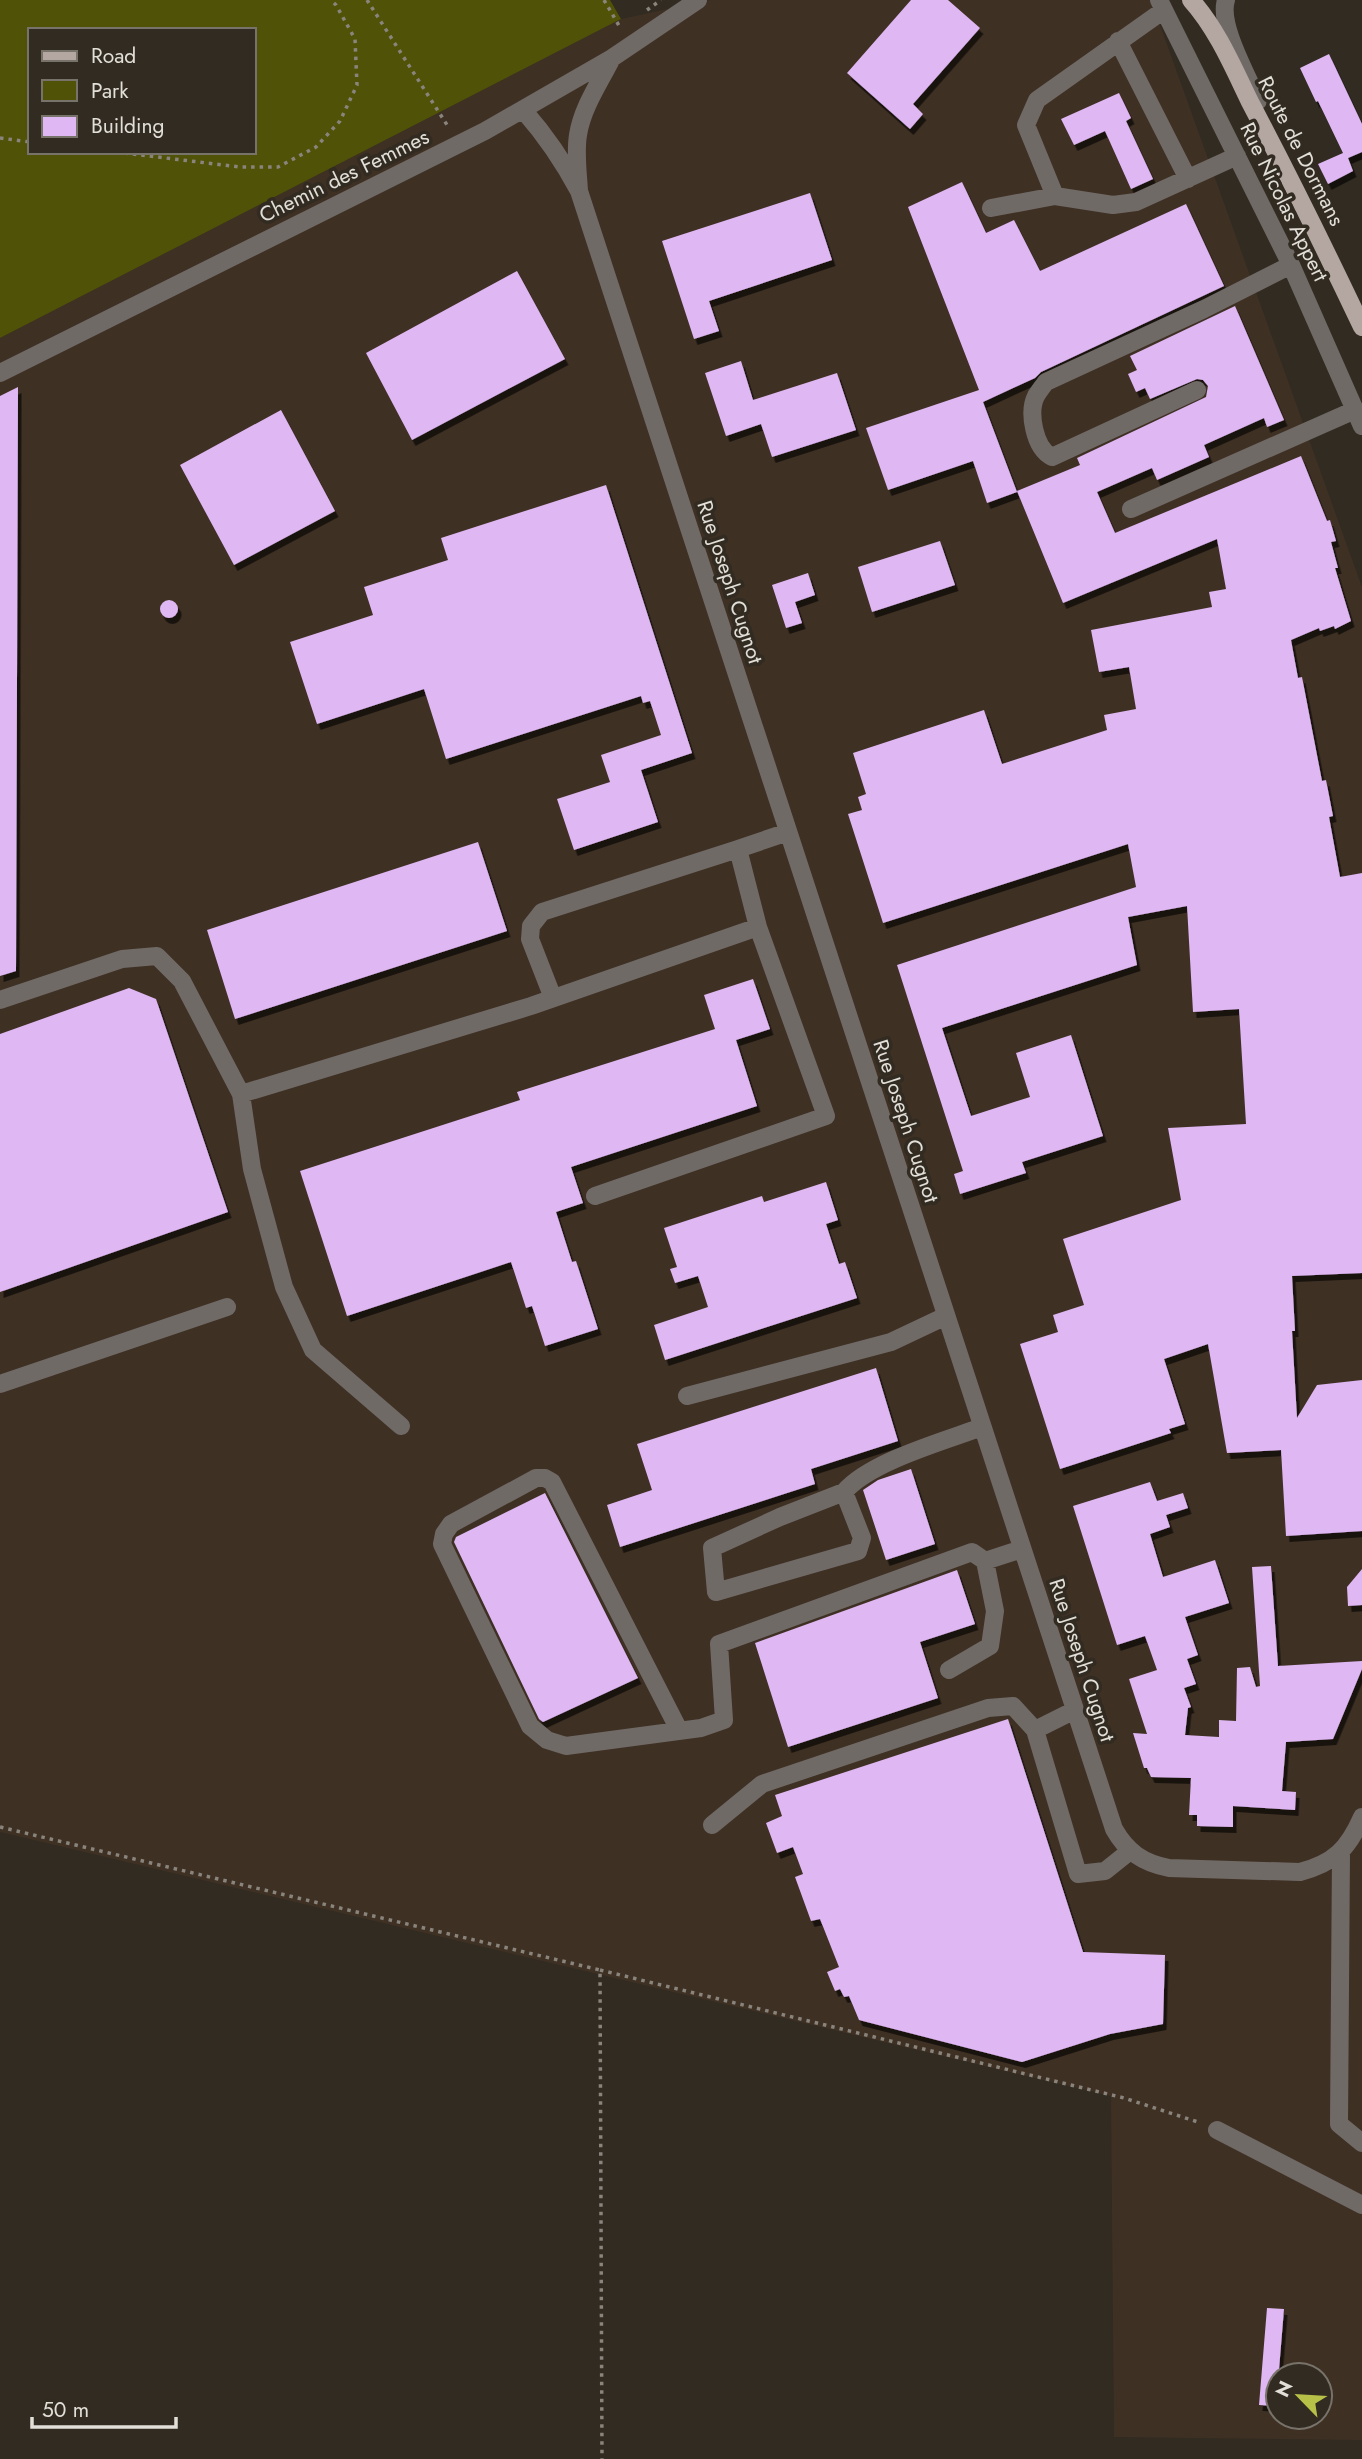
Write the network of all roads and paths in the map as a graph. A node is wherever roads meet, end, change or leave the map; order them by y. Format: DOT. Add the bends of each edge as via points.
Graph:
graph roads {
  1 [pos="331,0"];
  2 [pos="368,0"];
  3 [pos="604,0"];
  4 [pos="698,0"];
  5 [pos="1191,0"];
  6 [pos="1226,0"];
  7 [pos="1162,5"];
  8 [pos="621,29"];
  9 [pos="1118,41"];
  10 [pos="612,58"];
  11 [pos="524,111"];
  12 [pos="452,134"];
  13 [pos="0,138"];
  14 [pos="28,142"];
  15 [pos="133,154"];
  16 [pos="1237,156"];
  17 [pos="1188,179"];
  18 [pos="1293,185"];
  19 [pos="579,191"];
  20 [pos="1055,196"];
  21 [pos="991,208"];
  22 [pos="1291,265"];
  23 [pos="1362,327"];
  24 [pos="0,373"];
  25 [pos="1196,390"];
  26 [pos="1359,418"];
  27 [pos="1131,509"];
  28 [pos="788,832"];
  29 [pos="738,849"];
  30 [pos="758,927"];
  31 [pos="553,998"];
  32 [pos="0,1000"];
  33 [pos="241,1094"];
  34 [pos="595,1196"];
  35 [pos="227,1307"];
  36 [pos="946,1316"];
  37 [pos="0,1384"];
  38 [pos="687,1396"];
  39 [pos="401,1426"];
  40 [pos="982,1427"];
  41 [pos="844,1492"];
  42 [pos="1022,1549"];
  43 [pos="985,1561"];
  44 [pos="949,1670"];
  45 [pos="1075,1710"];
  46 [pos="679,1730"];
  47 [pos="1035,1730"];
  48 [pos="1362,1817"];
  49 [pos="712,1825"];
  50 [pos="0,1827"];
  51 [pos="1130,1851"];
  52 [pos="1341,1852"];
  53 [pos="600,1970"];
  54 [pos="1217,2130"];
  55 [pos="1362,2143"];
  56 [pos="1362,2205"];
  57 [pos="601,2459"];
  1 -- 15 [label="path" via="355,39 357,85 340,121 316,147 278,167"];
  2 -- 12 [label="path"];
  3 -- 8 [label="path"];
  4 -- 10 [label="street, Chemin des Femmes"];
  5 -- 18 [label="main road, Route de Dormans" via="1213,30"];
  6 -- 18 [label="street" via="1228,30"];
  7 -- 9 [label="street"];
  7 -- 16 [label="street, Rue Nicolas Appert"];
  9 -- 17 [label="street"];
  9 -- 20 [label="street" via="1037,100 1030,113 1026,125"];
  10 -- 11 [label="street, Chemin des Femmes"];
  10 -- 19 [label="street, Rue Joseph Cugnot" via="578,132"];
  11 -- 19 [label="street, Rue Joseph Cugnot" via="551,143"];
  11 -- 24 [label="street, Chemin des Femmes"];
  13 -- 14 [label="path"];
  16 -- 17 [label="street"];
  16 -- 22 [label="street, Rue Nicolas Appert"];
  17 -- 20 [label="street" via="1136,202 1113,205"];
  18 -- 23 [label="main road, Route de Dormans"];
  19 -- 28 [label="street, Rue Joseph Cugnot"];
  20 -- 21 [label="street"];
  22 -- 25 [label="street" via="1046,382 1035,397 1033,424 1046,454 1052,457"];
  22 -- 26 [label="street, Rue Nicolas Appert"];
  26 -- 27 [label="street"];
  28 -- 29 [label="street"];
  28 -- 36 [label="street, Rue Joseph Cugnot"];
  29 -- 30 [label="street"];
  29 -- 31 [label="street" via="542,912 531,926 530,939"];
  30 -- 31 [label="street"];
  30 -- 34 [label="street" via="826,1116"];
  31 -- 33 [label="street"];
  32 -- 33 [label="street" via="122,959 157,956 182,981"];
  33 -- 39 [label="street" via="252,1169 284,1287 313,1350"];
  35 -- 37 [label="street"];
  36 -- 38 [label="street" via="891,1342"];
  36 -- 40 [label="street, Rue Joseph Cugnot"];
  40 -- 41 [label="street" via="881,1466 854,1480"];
  40 -- 42 [label="street, Rue Joseph Cugnot"];
  41 -- 41 [label="street" via="712,1548 716,1592 858,1551 862,1538"];
  42 -- 43 [label="street"];
  42 -- 45 [label="street, Rue Joseph Cugnot"];
  43 -- 44 [label="street" via="995,1611 990,1646"];
  43 -- 46 [label="street" via="972,1552 719,1644 723,1720"];
  45 -- 47 [label="street"];
  45 -- 51 [label="street, Rue Joseph Cugnot" via="1114,1829"];
  46 -- 46 [label="street" via="552,1482 536,1478 451,1524 442,1544 534,1732 566,1746"];
  47 -- 49 [label="street" via="1013,1706 988,1708 762,1784"];
  47 -- 51 [label="street" via="1078,1874 1105,1871"];
  48 -- 52 [label="street"];
  50 -- 53 [label="path"];
  51 -- 52 [label="street" via="1144,1861 1169,1868 1273,1872 1316,1868"];
  52 -- 55 [label="street" via="1339,2124"];
  53 -- 54 [label="path" via="1125,2098"];
  53 -- 57 [label="path"];
  54 -- 56 [label="street"];
}
